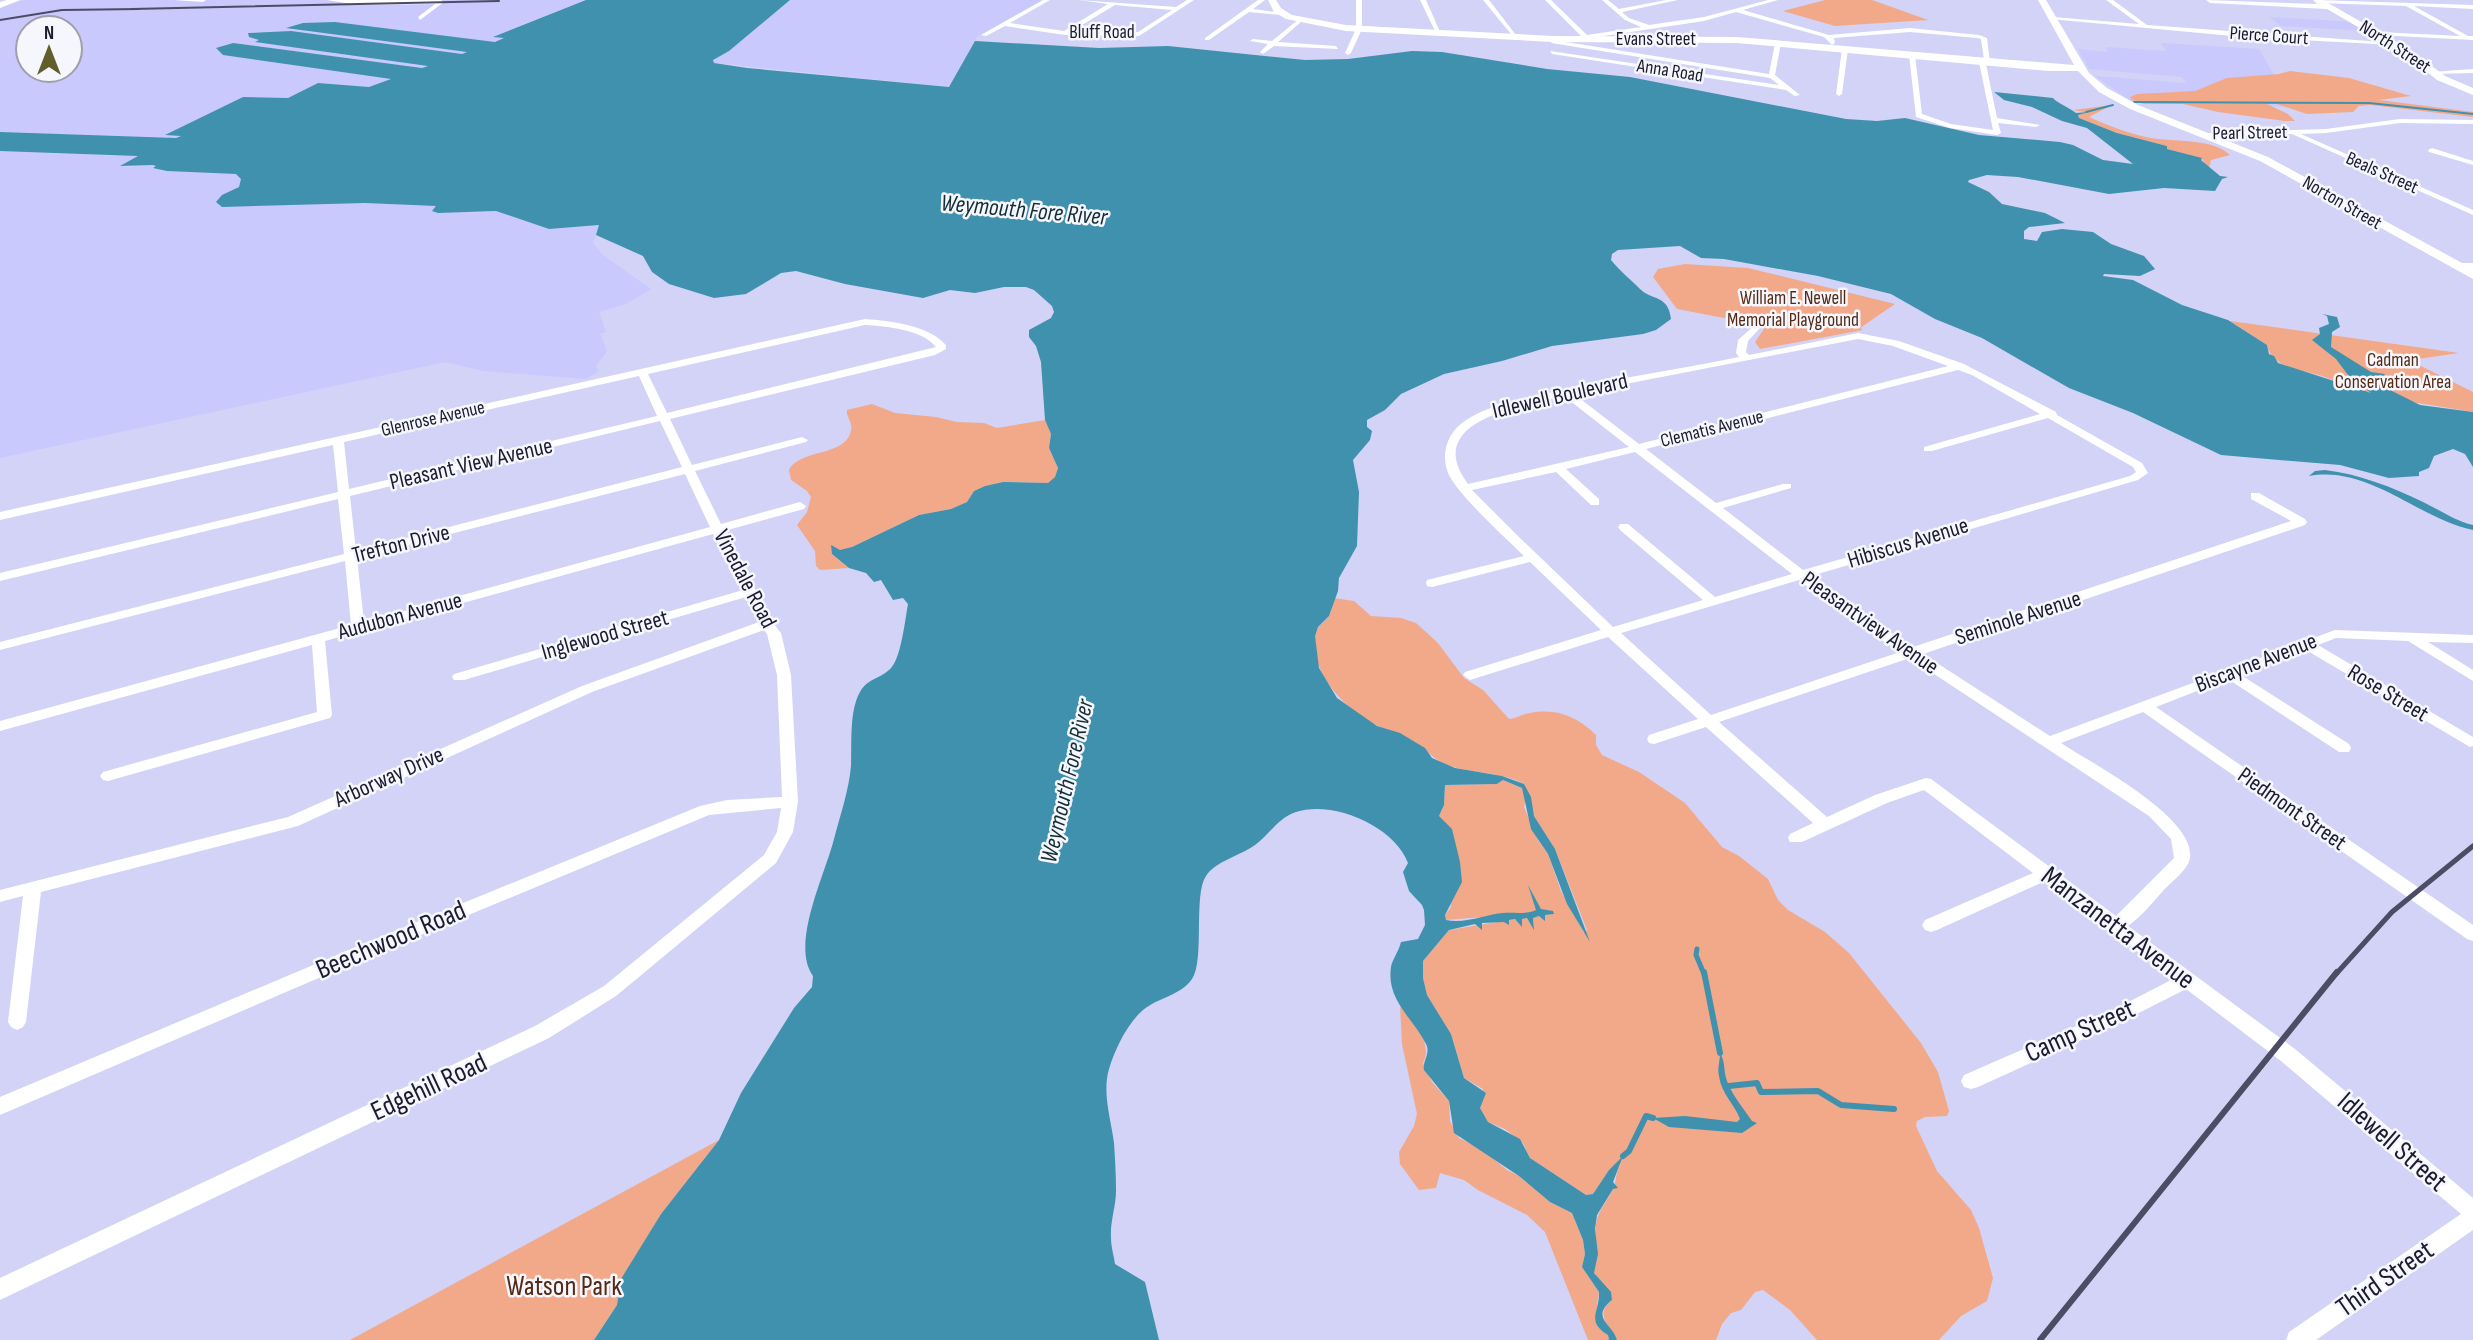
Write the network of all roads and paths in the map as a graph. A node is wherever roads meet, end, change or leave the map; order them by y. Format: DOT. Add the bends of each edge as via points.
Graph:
graph roads {
  1 [pos="177,0"];
  2 [pos="202,0"];
  3 [pos="330,0"];
  4 [pos="1047,0"];
  5 [pos="1081,0"];
  6 [pos="1191,0"];
  7 [pos="1262,0"];
  8 [pos="1272,0"];
  9 [pos="1359,0"];
  10 [pos="1423,0"];
  11 [pos="1486,0"];
  12 [pos="1548,0"];
  13 [pos="1605,0"];
  14 [pos="1675,0"];
  15 [pos="1775,0"];
  16 [pos="2042,0"];
  17 [pos="2109,0"];
  18 [pos="2210,0"];
  19 [pos="2318,0"];
  20 [pos="14,1"];
  21 [pos="1665,1"];
  22 [pos="2232,1"];
  23 [pos="0,3"];
  24 [pos="1114,3"];
  25 [pos="2405,4"];
  26 [pos="2473,6"];
  27 [pos="2331,7"];
  28 [pos="1178,9"];
  29 [pos="1248,10"];
  30 [pos="1737,10"];
  31 [pos="1617,11"];
  32 [pos="1281,13"];
  33 [pos="420,18"];
  34 [pos="2053,19"];
  35 [pos="1300,20"];
  36 [pos="1004,24"];
  37 [pos="2145,26"];
  38 [pos="1648,28"];
  39 [pos="1359,29"];
  40 [pos="1065,33"];
  41 [pos="1438,33"];
  42 [pos="2378,34"];
  43 [pos="984,35"];
  44 [pos="1586,37"];
  45 [pos="1828,37"];
  46 [pos="1517,38"];
  47 [pos="2471,38"];
  48 [pos="1207,39"];
  49 [pos="1569,39"];
  50 [pos="1253,41"];
  51 [pos="1553,41"];
  52 [pos="1273,43"];
  53 [pos="1778,43"];
  54 [pos="2393,43"];
  55 [pos="1336,48"];
  56 [pos="1832,48"];
  57 [pos="1845,49"];
  58 [pos="1263,52"];
  59 [pos="1552,52"];
  60 [pos="1348,53"];
  61 [pos="1912,55"];
  62 [pos="1984,62"];
  63 [pos="1552,64"];
  64 [pos="2473,71"];
  65 [pos="2083,72"];
  66 [pos="2434,72"];
  67 [pos="1772,76"];
  68 [pos="1788,88"];
  69 [pos="2473,92"];
  70 [pos="1839,94"];
  71 [pos="1797,95"];
  72 [pos="1995,120"];
  73 [pos="2473,122"];
  74 [pos="2036,125"];
  75 [pos="2291,132"];
  76 [pos="2208,135"];
  77 [pos="2432,150"];
  78 [pos="2473,163"];
  79 [pos="2473,213"];
  80 [pos="2455,266"];
  81 [pos="2473,266"];
  82 [pos="2473,275"];
  83 [pos="1755,328"];
  84 [pos="940,349"];
  85 [pos="1746,358"];
  86 [pos="1960,366"];
  87 [pos="642,372"];
  88 [pos="1565,392"];
  89 [pos="2052,414"];
  90 [pos="663,417"];
  91 [pos="338,440"];
  92 [pos="802,440"];
  93 [pos="1637,448"];
  94 [pos="1928,449"];
  95 [pos="1558,468"];
  96 [pos="690,470"];
  97 [pos="2142,470"];
  98 [pos="1787,486"];
  99 [pos="1464,488"];
  100 [pos="344,494"];
  101 [pos="2255,496"];
  102 [pos="1595,502"];
  103 [pos="800,506"];
  104 [pos="1714,507"];
  105 [pos="0,516"];
  106 [pos="1624,527"];
  107 [pos="717,529"];
  108 [pos="350,557"];
  109 [pos="1534,557"];
  110 [pos="1800,575"];
  111 [pos="0,577"];
  112 [pos="1433,583"];
  113 [pos="750,592"];
  114 [pos="1713,602"];
  115 [pos="767,624"];
  116 [pos="358,628"];
  117 [pos="1612,632"];
  118 [pos="2408,635"];
  119 [pos="318,638"];
  120 [pos="2473,639"];
  121 [pos="2306,644"];
  122 [pos="0,646"];
  123 [pos="1911,653"];
  124 [pos="2230,674"];
  125 [pos="1470,675"];
  126 [pos="2473,676"];
  127 [pos="459,677"];
  128 [pos="2143,705"];
  129 [pos="1707,721"];
  130 [pos="0,726"];
  131 [pos="1654,739"];
  132 [pos="2048,742"];
  133 [pos="2470,742"];
  134 [pos="2344,748"];
  135 [pos="108,776"];
  136 [pos="790,802"];
  137 [pos="1824,824"];
  138 [pos="1796,838"];
  139 [pos="2046,874"];
  140 [pos="33,887"];
  141 [pos="0,896"];
  142 [pos="1931,925"];
  143 [pos="2115,926"];
  144 [pos="2473,934"];
  145 [pos="2187,979"];
  146 [pos="17,1022"];
  147 [pos="2310,1072"];
  148 [pos="1971,1081"];
  149 [pos="0,1106"];
  150 [pos="2473,1211"];
  151 [pos="2473,1218"];
  152 [pos="0,1289"];
  153 [pos="2297,1340"];
  1 -- 2 [label="street"];
  3 -- 33 [label="street" via="441,2"];
  4 -- 36 [label="street"];
  5 -- 24 [label="street"];
  6 -- 28 [label="street, Bluff Road"];
  7 -- 29 [label="street"];
  8 -- 32 [label="street"];
  9 -- 39 [label="street"];
  10 -- 41 [label="street"];
  11 -- 46 [label="street"];
  12 -- 44 [label="street"];
  13 -- 31 [label="street"];
  14 -- 21 [label="street"];
  15 -- 30 [label="street"];
  16 -- 34 [label="street, Pearl Street"];
  17 -- 37 [label="street"];
  18 -- 22 [label="street"];
  19 -- 25 [label="street"];
  19 -- 27 [label="street, North Street"];
  20 -- 23 [label="street"];
  21 -- 31 [label="street"];
  22 -- 27 [label="street"];
  24 -- 28 [label="street"];
  24 -- 40 [label="street"];
  25 -- 26 [label="street"];
  25 -- 47 [label="street"];
  27 -- 42 [label="street, North Street"];
  28 -- 40 [label="street, Bluff Road" via="1139,34"];
  29 -- 32 [label="street"];
  29 -- 48 [label="street"];
  30 -- 38 [label="street"];
  30 -- 45 [label="street"];
  31 -- 38 [label="street"];
  32 -- 35 [label="street, Evans Street"];
  34 -- 37 [label="street, Pierce Court"];
  34 -- 65 [label="street, Pearl Street"];
  35 -- 39 [label="street, Evans Street"];
  35 -- 52 [label="street"];
  36 -- 40 [label="street, Bluff Road"];
  36 -- 43 [label="street"];
  37 -- 54 [label="street, Pierce Court"];
  38 -- 44 [label="street"];
  39 -- 41 [label="street, Evans Street"];
  39 -- 60 [label="street"];
  41 -- 46 [label="street, Evans Street"];
  42 -- 47 [label="street"];
  42 -- 54 [label="street, North Street"];
  44 -- 49 [label="street"];
  45 -- 56 [label="street"];
  45 -- 62 [label="street" via="1910,30 1977,36 1984,38"];
  46 -- 51 [label="street, Evans Street"];
  49 -- 51 [label="street, Evans Street"];
  49 -- 53 [label="street, Evans Street"];
  50 -- 52 [label="street"];
  51 -- 59 [label="street"];
  51 -- 67 [label="street"];
  52 -- 55 [label="street"];
  52 -- 58 [label="street"];
  53 -- 56 [label="street, Evans Street"];
  53 -- 67 [label="street"];
  54 -- 66 [label="street, North Street"];
  56 -- 57 [label="street, Evans Street"];
  57 -- 61 [label="street, Evans Street"];
  57 -- 70 [label="street"];
  59 -- 63 [label="street"];
  59 -- 68 [label="street, Anna Road"];
  61 -- 62 [label="street, Evans Street"];
  61 -- 72 [label="street" via="1919,115 1997,134"];
  62 -- 65 [label="street, Evans Street"];
  62 -- 72 [label="street"];
  64 -- 66 [label="street"];
  65 -- 76 [label="street, Pearl Street" via="2118,99"];
  66 -- 69 [label="street, North Street"];
  67 -- 68 [label="street"];
  68 -- 71 [label="street"];
  72 -- 74 [label="street"];
  73 -- 75 [label="street, Pearl Street" via="2400,121"];
  75 -- 76 [label="street, Pearl Street"];
  75 -- 79 [label="street, Beals Street"];
  76 -- 80 [label="street, Norton Street" via="2264,159"];
  77 -- 78 [label="street"];
  80 -- 81 [label="street"];
  80 -- 82 [label="street, Norton Street"];
  83 -- 85 [label="street" via="1741,345"];
  84 -- 87 [label="street, Glenrose Avenue" via="939,341 930,337 865,322"];
  84 -- 90 [label="street, Pleasant View Avenue"];
  85 -- 86 [label="street, Idlewell Boulevard" via="1858,335"];
  85 -- 88 [label="street, Idlewell Boulevard"];
  86 -- 89 [label="street, Idlewell Boulevard"];
  86 -- 93 [label="street, Clematis Avenue"];
  87 -- 90 [label="street, Vinedale Road"];
  87 -- 91 [label="street, Glenrose Avenue"];
  88 -- 93 [label="street, Pleasantview Avenue"];
  88 -- 99 [label="street, Idlewell Boulevard" via="1501,407 1461,429 1449,457"];
  89 -- 94 [label="street"];
  89 -- 97 [label="street, Idlewell Boulevard"];
  90 -- 96 [label="street, Vinedale Road"];
  90 -- 100 [label="street, Pleasant View Avenue"];
  91 -- 100 [label="street"];
  91 -- 105 [label="street, Glenrose Avenue"];
  92 -- 96 [label="street, Trefton Drive"];
  93 -- 95 [label="street, Clematis Avenue"];
  93 -- 104 [label="street, Pleasantview Avenue"];
  95 -- 99 [label="street, Clematis Avenue"];
  95 -- 102 [label="street"];
  96 -- 107 [label="street, Vinedale Road"];
  96 -- 108 [label="street, Trefton Drive"];
  97 -- 110 [label="street, Hibiscus Avenue" via="2134,478 2060,501"];
  98 -- 104 [label="street"];
  99 -- 109 [label="street, Idlewell Boulevard"];
  100 -- 108 [label="street"];
  100 -- 111 [label="street, Pleasant View Avenue"];
  101 -- 123 [label="street, Seminole Avenue" via="2301,522"];
  103 -- 107 [label="street, Audubon Avenue"];
  104 -- 110 [label="street, Pleasantview Avenue"];
  106 -- 114 [label="street"];
  107 -- 113 [label="street, Vinedale Road"];
  107 -- 116 [label="street, Audubon Avenue"];
  108 -- 116 [label="street"];
  108 -- 122 [label="street, Trefton Drive"];
  109 -- 112 [label="street"];
  109 -- 117 [label="street, Idlewell Boulevard"];
  110 -- 114 [label="street, Hibiscus Avenue"];
  110 -- 123 [label="street, Pleasantview Avenue"];
  113 -- 115 [label="street, Vinedale Road"];
  113 -- 127 [label="street, Inglewood Street"];
  114 -- 117 [label="street, Hibiscus Avenue"];
  115 -- 136 [label="street, Vinedale Road" via="774,633 784,675"];
  115 -- 140 [label="street, Arborway Drive" via="587,689 292,821"];
  116 -- 119 [label="street, Audubon Avenue"];
  117 -- 125 [label="street, Hibiscus Avenue"];
  117 -- 129 [label="street, Idlewell Boulevard"];
  118 -- 120 [label="street, Biscayne Avenue"];
  118 -- 121 [label="street, Biscayne Avenue" via="2341,634"];
  118 -- 126 [label="street"];
  119 -- 130 [label="street, Audubon Avenue"];
  119 -- 135 [label="street" via="325,715"];
  121 -- 124 [label="street, Biscayne Avenue"];
  121 -- 133 [label="street, Rose Street"];
  123 -- 129 [label="street, Seminole Avenue"];
  123 -- 132 [label="street, Pleasantview Avenue"];
  124 -- 128 [label="street, Biscayne Avenue"];
  124 -- 134 [label="street"];
  128 -- 132 [label="street, Biscayne Avenue"];
  128 -- 144 [label="street, Piedmont Street"];
  129 -- 131 [label="street, Seminole Avenue"];
  129 -- 137 [label="street, Idlewell Boulevard"];
  132 -- 143 [label="street, Pleasantview Avenue" via="2155,814 2182,843 2178,864"];
  136 -- 149 [label="street, Beechwood Road" via="706,810"];
  136 -- 152 [label="street, Edgehill Road" via="785,832 770,859 610,991 542,1032 463,1071"];
  137 -- 138 [label="street"];
  137 -- 139 [label="street, Manzanetta Avenue" via="1926,783"];
  139 -- 142 [label="street"];
  139 -- 143 [label="street, Manzanetta Avenue"];
  140 -- 141 [label="street, Arborway Drive"];
  140 -- 146 [label="street"];
  143 -- 145 [label="street, Manzanetta Avenue"];
  145 -- 147 [label="street, Manzanetta Avenue"];
  145 -- 148 [label="street, Camp Street" via="2117,1016"];
  147 -- 150 [label="street, Idlewell Street"];
  151 -- 153 [label="street, Third Street"];
}
